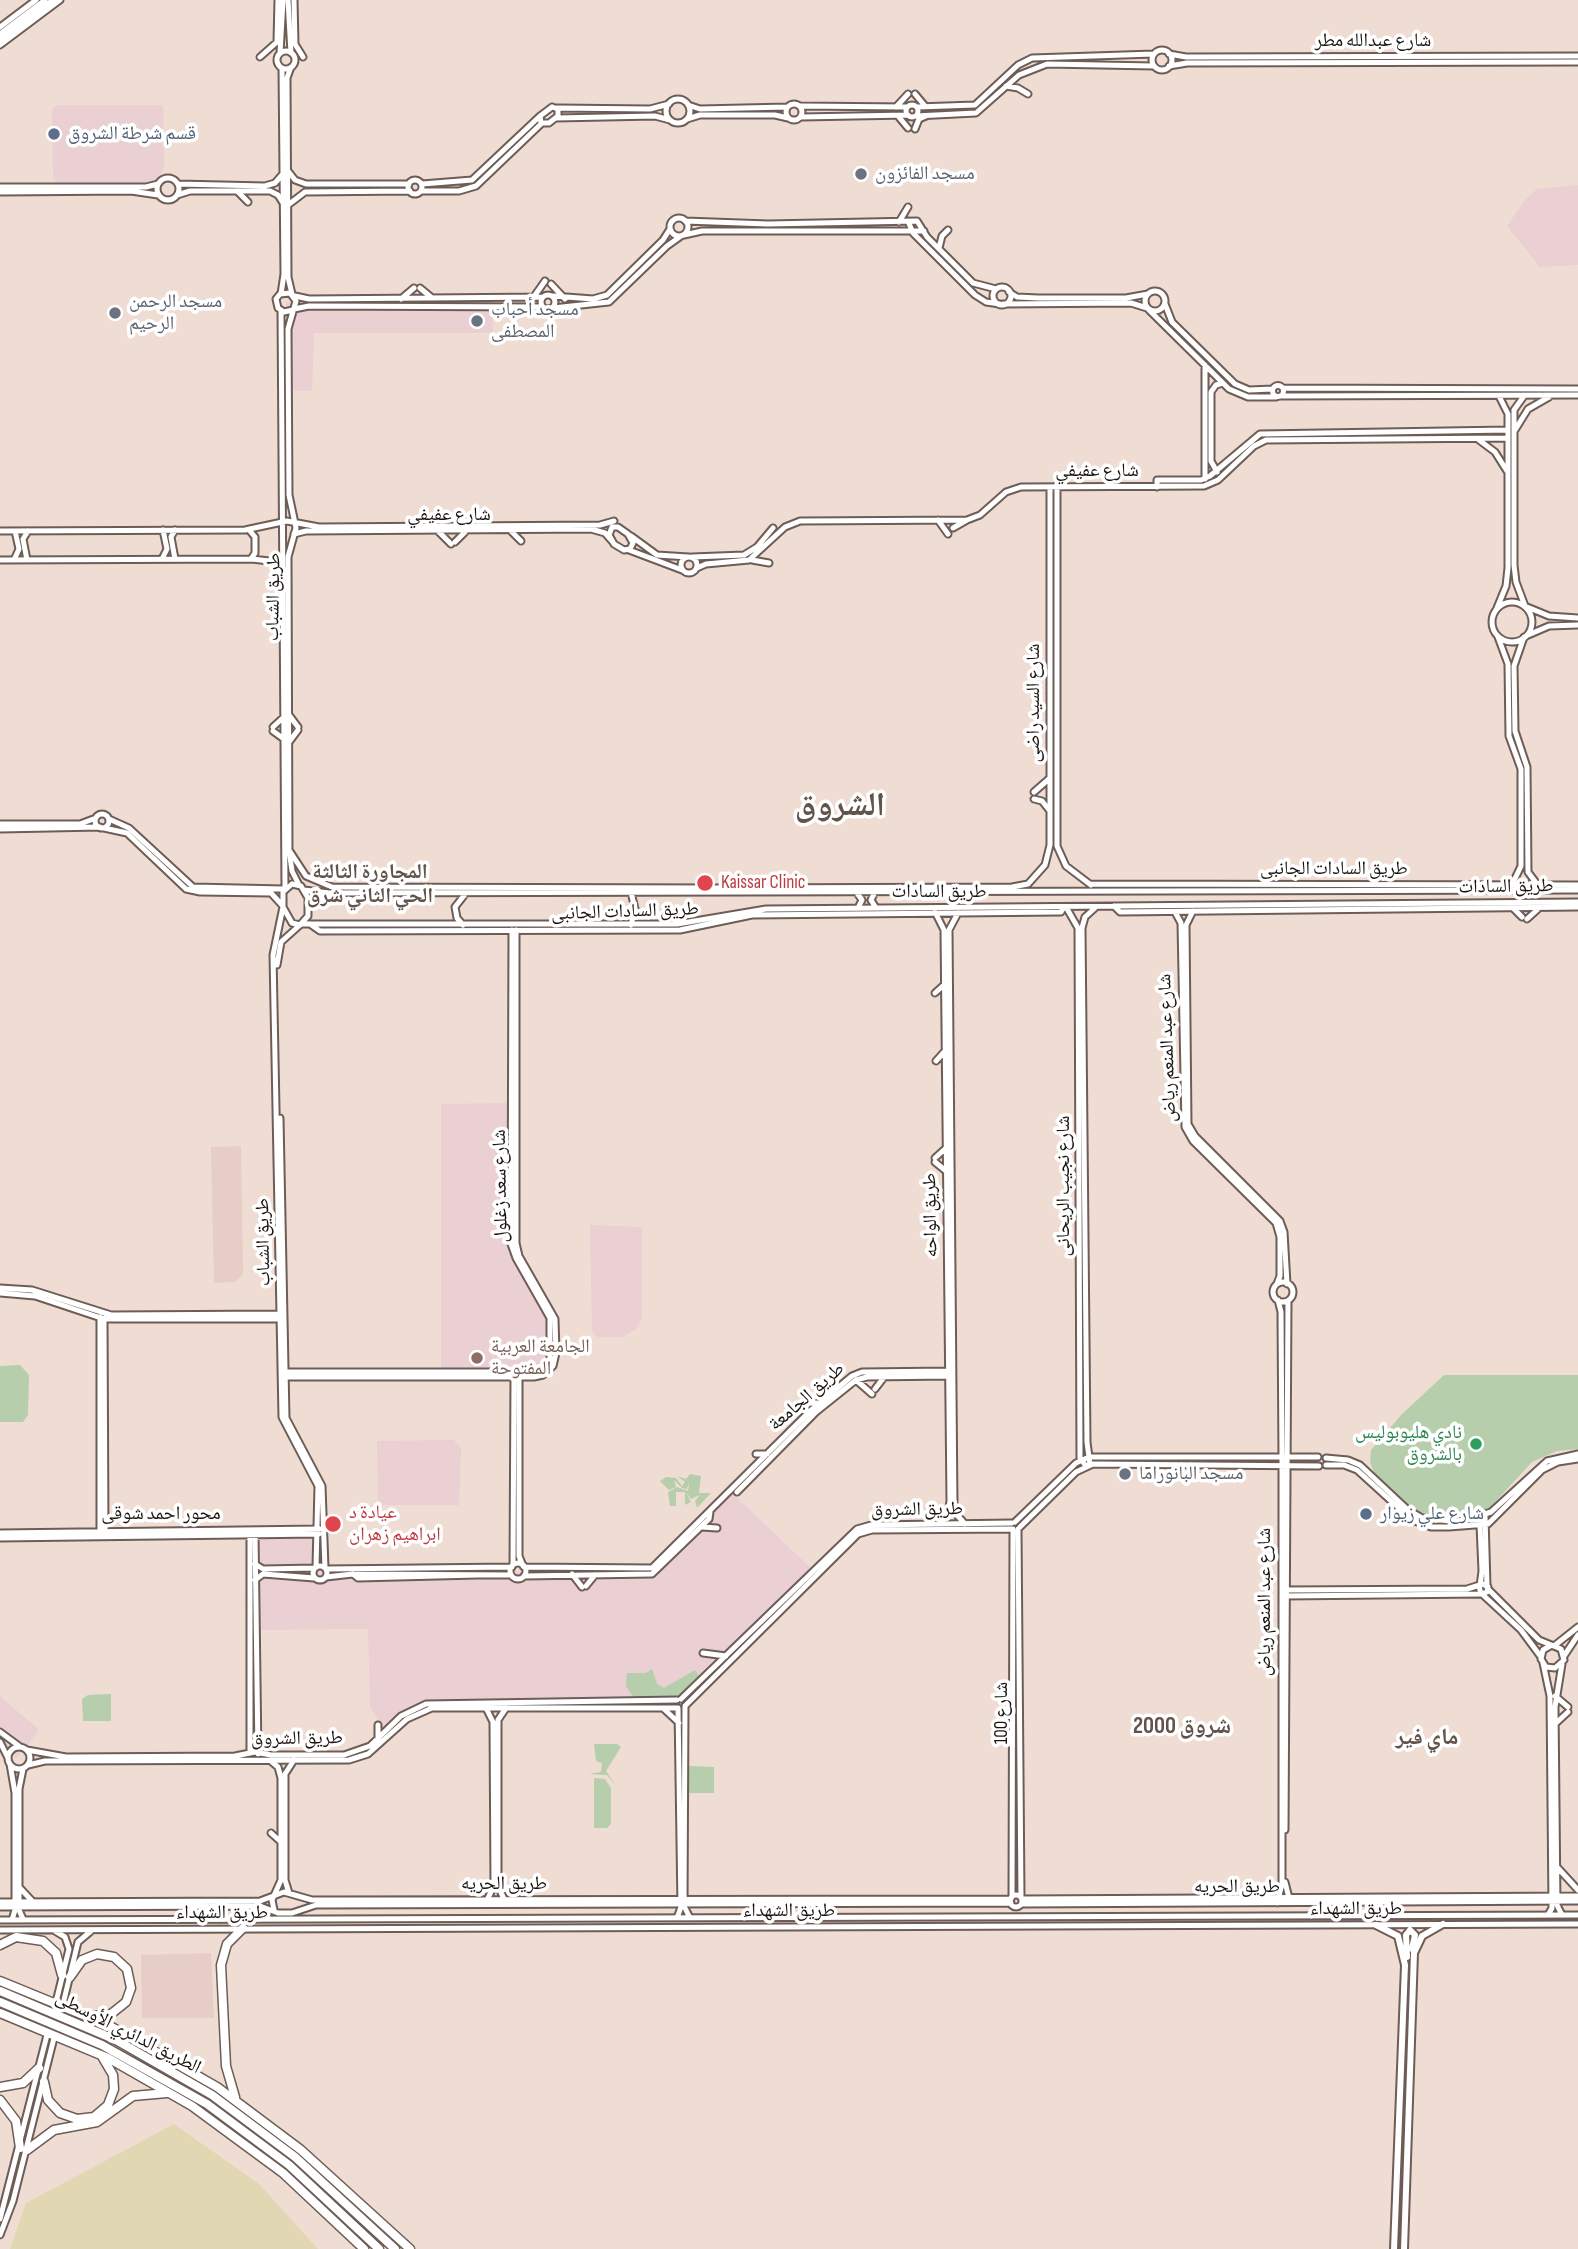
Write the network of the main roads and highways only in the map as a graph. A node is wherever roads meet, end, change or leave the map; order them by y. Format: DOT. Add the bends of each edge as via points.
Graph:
graph roads {
  1 [pos="1443,1924"];
  2 [pos="1376,1925"];
  3 [pos="243,1928"];
  4 [pos="0,1944"];
  5 [pos="1413,1958"];
  6 [pos="1405,1965"];
  7 [pos="2,1980"];
  8 [pos="0,1991"];
  9 [pos="0,2002"];
  10 [pos="0,2012"];
  11 [pos="83,2014"];
  12 [pos="12,2017"];
  13 [pos="0,2018"];
  14 [pos="98,2054"];
  15 [pos="39,2068"];
  16 [pos="44,2082"];
  17 [pos="0,2087"];
  18 [pos="172,2094"];
  19 [pos="0,2099"];
  20 [pos="236,2100"];
  21 [pos="364,2249"];
  22 [pos="379,2249"];
  23 [pos="395,2249"];
  24 [pos="408,2249"];
  25 [pos="1394,2249"];
  26 [pos="1404,2249"];
  1 -- 5 [label="main road" via="1422,1936"];
  2 -- 6 [label="main road" via="1398,1936"];
  3 -- 20 [label="highway" via="228,1944 221,1965 226,2066"];
  4 -- 11 [label="highway" via="16,1937 39,1939 56,1953 66,1976 82,1960 97,1954 117,1959 129,1973 130,1993 120,2009 103,2016"];
  5 -- 6 [label="main road" via="1415,1933 1410,1930"];
  5 -- 26 [label="main road"];
  6 -- 25 [label="main road"];
  7 -- 11 [label="highway"];
  8 -- 23 [label="highway, الطريق الدائري الأوسطى" via="99,2032 212,2095 295,2157"];
  9 -- 22 [label="highway, الطريق الدائري الأوسطى" via="112,2049 216,2110 289,2165"];
  10 -- 12 [label="highway"];
  11 -- 20 [label="highway" via="159,2052"];
  12 -- 13 [label="highway"];
  12 -- 14 [label="highway"];
  14 -- 16 [label="highway" via="109,2066 114,2084 110,2102 98,2115 81,2120 60,2113 48,2100"];
  14 -- 18 [label="highway"];
  15 -- 17 [label="highway" via="23,2083"];
  18 -- 19 [label="highway" via="133,2096 97,2122 54,2130 23,2149 16,2121"];
  18 -- 21 [label="highway" via="275,2166"];
  20 -- 24 [label="highway" via="311,2159"];
}
